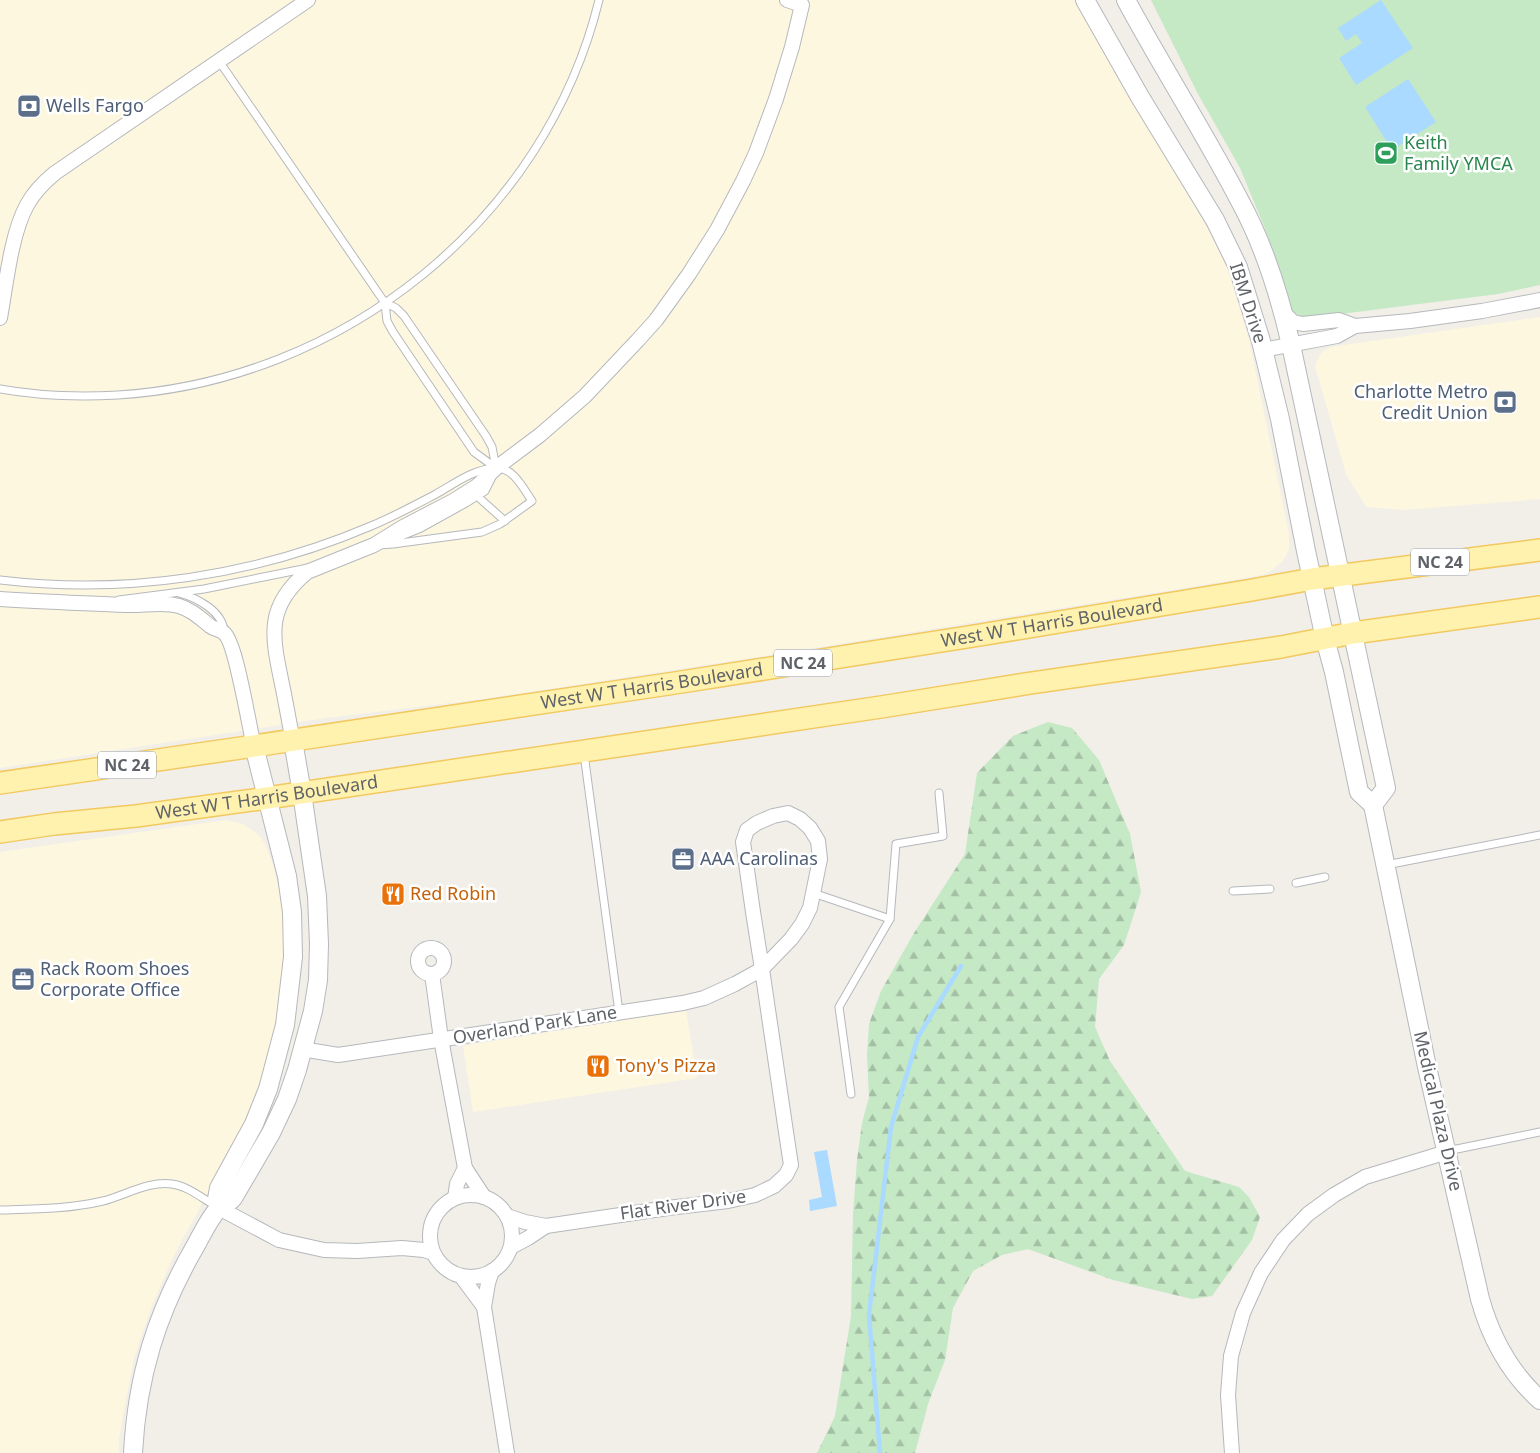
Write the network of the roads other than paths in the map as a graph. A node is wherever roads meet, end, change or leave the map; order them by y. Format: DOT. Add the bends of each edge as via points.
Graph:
graph roads {
  1 [pos="308,0"];
  2 [pos="599,0"];
  3 [pos="788,0"];
  4 [pos="1086,0"];
  5 [pos="1126,0"];
  6 [pos="802,3"];
  7 [pos="219,60"];
  8 [pos="1540,300"];
  9 [pos="385,303"];
  10 [pos="1281,310"];
  11 [pos="0,318"];
  12 [pos="1356,326"];
  13 [pos="1291,345"];
  14 [pos="1263,350"];
  15 [pos="0,389"];
  16 [pos="496,468"];
  17 [pos="477,496"];
  18 [pos="505,521"];
  19 [pos="374,545"];
  20 [pos="1540,550"];
  21 [pos="325,564"];
  22 [pos="1341,576"];
  23 [pos="1312,579"];
  24 [pos="0,580"];
  25 [pos="176,592"];
  26 [pos="0,599"];
  27 [pos="107,603"];
  28 [pos="1540,606"];
  29 [pos="224,633"];
  30 [pos="1353,633"];
  31 [pos="1325,639"];
  32 [pos="293,741"];
  33 [pos="254,746"];
  34 [pos="584,751"];
  35 [pos="0,782"];
  36 [pos="302,793"];
  37 [pos="939,793"];
  38 [pos="267,798"];
  39 [pos="1373,805"];
  40 [pos="0,832"];
  41 [pos="1540,835"];
  42 [pos="1386,866"];
  43 [pos="1325,877"];
  44 [pos="1296,883"];
  45 [pos="1270,889"];
  46 [pos="1233,891"];
  47 [pos="813,893"];
  48 [pos="890,919"];
  49 [pos="762,969"];
  50 [pos="432,974"];
  51 [pos="619,1012"];
  52 [pos="442,1039"];
  53 [pos="302,1049"];
  54 [pos="851,1094"];
  55 [pos="1540,1132"];
  56 [pos="1447,1152"];
  57 [pos="465,1168"];
  58 [pos="484,1197"];
  59 [pos="455,1198"];
  60 [pos="219,1208"];
  61 [pos="0,1210"];
  62 [pos="507,1216"];
  63 [pos="546,1226"];
  64 [pos="430,1232"];
  65 [pos="511,1247"];
  66 [pos="402,1248"];
  67 [pos="433,1253"];
  68 [pos="492,1271"];
  69 [pos="461,1276"];
  70 [pos="484,1308"];
  71 [pos="1540,1400"];
  72 [pos="133,1453"];
  73 [pos="507,1453"];
  74 [pos="1232,1453"];
  1 -- 7 [label="street"];
  2 -- 9 [label="lane" via="563,97 534,150 491,208 461,240 435,265"];
  3 -- 6 [label="street"];
  4 -- 14 [label="street, IBM Drive" via="1215,220 1238,268"];
  5 -- 10 [label="street, IBM Drive" via="1243,206 1259,242"];
  6 -- 16 [label="street" via="784,73 756,153 731,205 695,265 656,320 602,379 547,430"];
  7 -- 9 [label="lane"];
  7 -- 11 [label="street" via="55,173 34,193 19,223"];
  8 -- 12 [label="street" via="1482,311"];
  9 -- 15 [label="lane" via="346,328 301,350 200,384 104,396"];
  9 -- 16 [label="lane" via="387,321 402,345 474,452"];
  9 -- 16 [label="lane" via="404,316 481,428 492,447"];
  10 -- 12 [label="street" via="1293,322 1339,320"];
  10 -- 13 [label="street, IBM Drive"];
  12 -- 13 [label="street" via="1337,336"];
  13 -- 14 [label="street"];
  13 -- 22 [label="street, IBM Drive"];
  14 -- 23 [label="street, IBM Drive"];
  16 -- 17 [label="lane" via="487,487"];
  16 -- 18 [label="lane" via="513,475 532,501"];
  16 -- 19 [label="street" via="477,486"];
  16 -- 24 [label="lane" via="469,475 373,526 273,561 198,577 131,584"];
  17 -- 18 [label="lane"];
  17 -- 19 [label="lane" via="421,528"];
  18 -- 19 [label="lane" via="482,532"];
  19 -- 21 [label="street"];
  20 -- 22 [label="main road, West W T Harris Boulevard / NC 24"];
  21 -- 25 [label="lane" via="230,585"];
  21 -- 32 [label="street" via="307,572 293,585 281,603 276,620 274,646"];
  22 -- 23 [label="main road, West W T Harris Boulevard / NC 24"];
  22 -- 30 [label="street, IBM Drive"];
  23 -- 31 [label="street, IBM Drive"];
  23 -- 32 [label="main road, West W T Harris Boulevard / NC 24" via="846,657"];
  25 -- 27 [label="lane"];
  25 -- 29 [label="lane" via="191,597 217,614"];
  26 -- 27 [label="street"];
  27 -- 29 [label="street" via="179,606"];
  28 -- 30 [label="main road, West W T Harris Boulevard"];
  29 -- 33 [label="street" via="232,646"];
  30 -- 31 [label="main road, West W T Harris Boulevard"];
  30 -- 39 [label="street" via="1386,788"];
  31 -- 34 [label="main road, West W T Harris Boulevard"];
  31 -- 39 [label="street, Medical Plaza Drive" via="1359,792"];
  32 -- 33 [label="main road, West W T Harris Boulevard / NC 24"];
  32 -- 36 [label="street"];
  33 -- 35 [label="main road, West W T Harris Boulevard / NC 24"];
  33 -- 38 [label="street"];
  34 -- 36 [label="main road, West W T Harris Boulevard"];
  34 -- 51 [label="lane"];
  36 -- 38 [label="main road, West W T Harris Boulevard"];
  36 -- 53 [label="street" via="317,896 320,957 316,995"];
  37 -- 48 [label="lane" via="943,836 896,844"];
  38 -- 40 [label="main road, West W T Harris Boulevard"];
  38 -- 60 [label="street" via="290,896 293,957 289,1003 268,1089 254,1124 220,1188"];
  39 -- 42 [label="street, Medical Plaza Drive"];
  41 -- 42 [label="lane"];
  42 -- 56 [label="street, Medical Plaza Drive"];
  43 -- 44 [label="lane"];
  45 -- 46 [label="lane"];
  47 -- 48 [label="lane"];
  47 -- 49 [label="street, Flat River Drive" via="802,924"];
  47 -- 49 [label="street, Flat River Drive" via="820,859 818,841 810,828 788,813 773,816 747,830 743,842"];
  48 -- 54 [label="lane" via="838,1007"];
  49 -- 51 [label="street, Overland Park Lane" via="704,998"];
  49 -- 63 [label="street, Flat River Drive" via="791,1165 786,1175 774,1186 755,1195 728,1201"];
  50 -- 52 [label="street"];
  51 -- 52 [label="street, Overland Park Lane"];
  52 -- 53 [label="street, Overland Park Lane" via="338,1055"];
  52 -- 57 [label="street"];
  53 -- 60 [label="street" via="292,1086 278,1118 233,1198"];
  55 -- 56 [label="lane"];
  56 -- 71 [label="street, Medical Plaza Drive" via="1488,1326 1508,1363"];
  56 -- 74 [label="street" via="1365,1177 1308,1214 1283,1240 1260,1273 1243,1313 1231,1356 1228,1395"];
  57 -- 58 [label="street, Flat River Drive"];
  57 -- 59 [label="street" via="457,1184"];
  58 -- 59 [label="street" via="466,1195"];
  58 -- 62 [label="street, Flat River Drive" via="496,1203"];
  59 -- 64 [label="street" via="436,1214"];
  60 -- 61 [label="lane" via="171,1183 76,1206"];
  60 -- 66 [label="street" via="279,1240 324,1250"];
  60 -- 72 [label="street" via="181,1272 152,1340 138,1400"];
  62 -- 63 [label="street, Flat River Drive"];
  62 -- 65 [label="street" via="512,1231"];
  63 -- 65 [label="street, Flat River Drive"];
  64 -- 66 [label="street"];
  64 -- 67 [label="street"];
  65 -- 68 [label="street, Flat River Drive" via="500,1266"];
  66 -- 67 [label="street"];
  67 -- 69 [label="street" via="443,1266"];
  68 -- 69 [label="street" via="479,1277"];
  68 -- 70 [label="street"];
  69 -- 70 [label="street"];
  70 -- 73 [label="street"];
}
